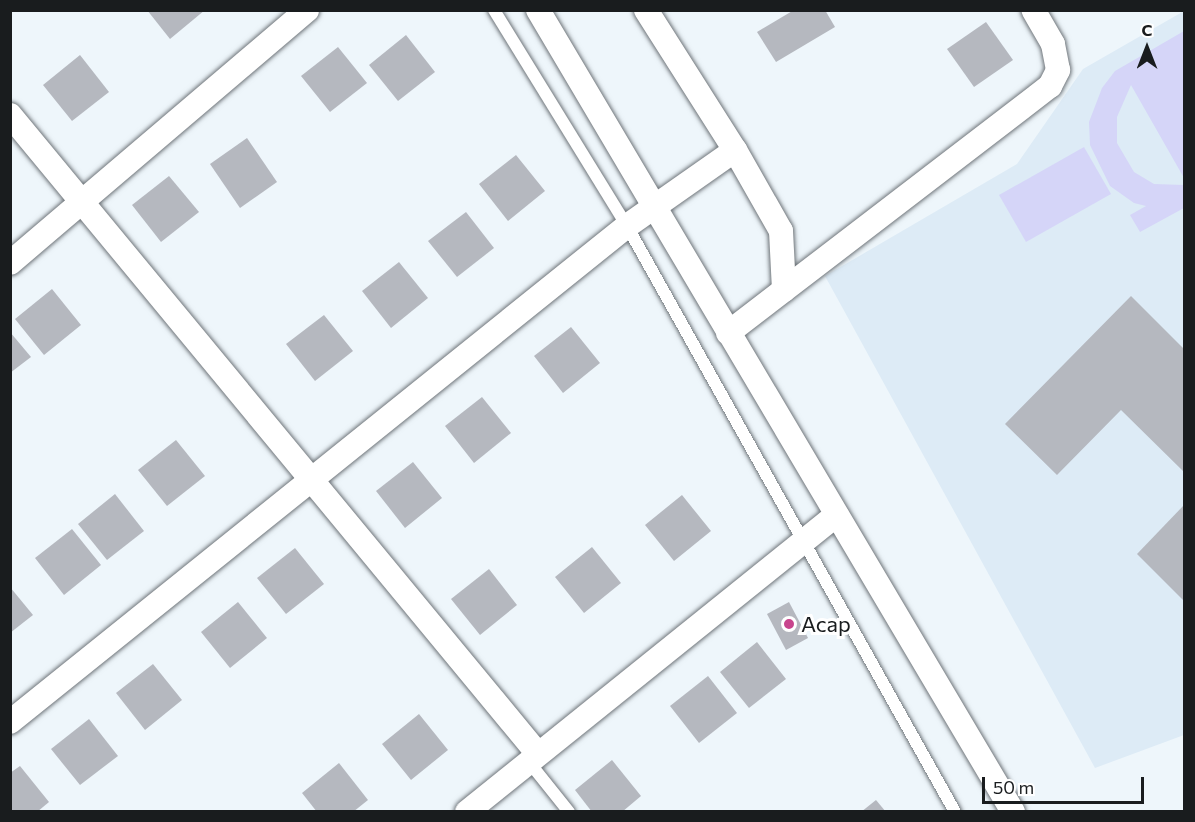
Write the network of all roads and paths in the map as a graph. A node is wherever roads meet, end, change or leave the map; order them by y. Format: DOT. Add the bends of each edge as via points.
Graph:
graph roads {
  1 [pos="307,10"];
  2 [pos="494,10"];
  3 [pos="538,10"];
  4 [pos="646,10"];
  5 [pos="1036,12"];
  6 [pos="10,115"];
  7 [pos="735,150"];
  8 [pos="84,204"];
  9 [pos="656,206"];
  10 [pos="627,226"];
  11 [pos="10,263"];
  12 [pos="784,290"];
  13 [pos="728,333"];
  14 [pos="311,480"];
  15 [pos="836,515"];
  16 [pos="804,541"];
  17 [pos="10,722"];
  18 [pos="534,758"];
  19 [pos="467,812"];
  20 [pos="569,812"];
  21 [pos="955,812"];
  22 [pos="1012,812"];
  1 -- 8 [label="street"];
  2 -- 10 [label="lane"];
  3 -- 9 [label="street"];
  4 -- 7 [label="street"];
  5 -- 12 [label="street" via="1053,44 1058,70 1050,86"];
  6 -- 8 [label="street"];
  7 -- 9 [label="street"];
  7 -- 12 [label="street" via="781,231"];
  8 -- 11 [label="street"];
  8 -- 14 [label="street"];
  9 -- 10 [label="street"];
  9 -- 13 [label="street"];
  10 -- 14 [label="street"];
  10 -- 16 [label="lane"];
  12 -- 13 [label="street"];
  13 -- 15 [label="street"];
  14 -- 17 [label="street"];
  14 -- 18 [label="street"];
  15 -- 16 [label="street"];
  15 -- 22 [label="street"];
  16 -- 18 [label="street"];
  16 -- 21 [label="lane"];
  18 -- 19 [label="street"];
  18 -- 20 [label="lane"];
}
